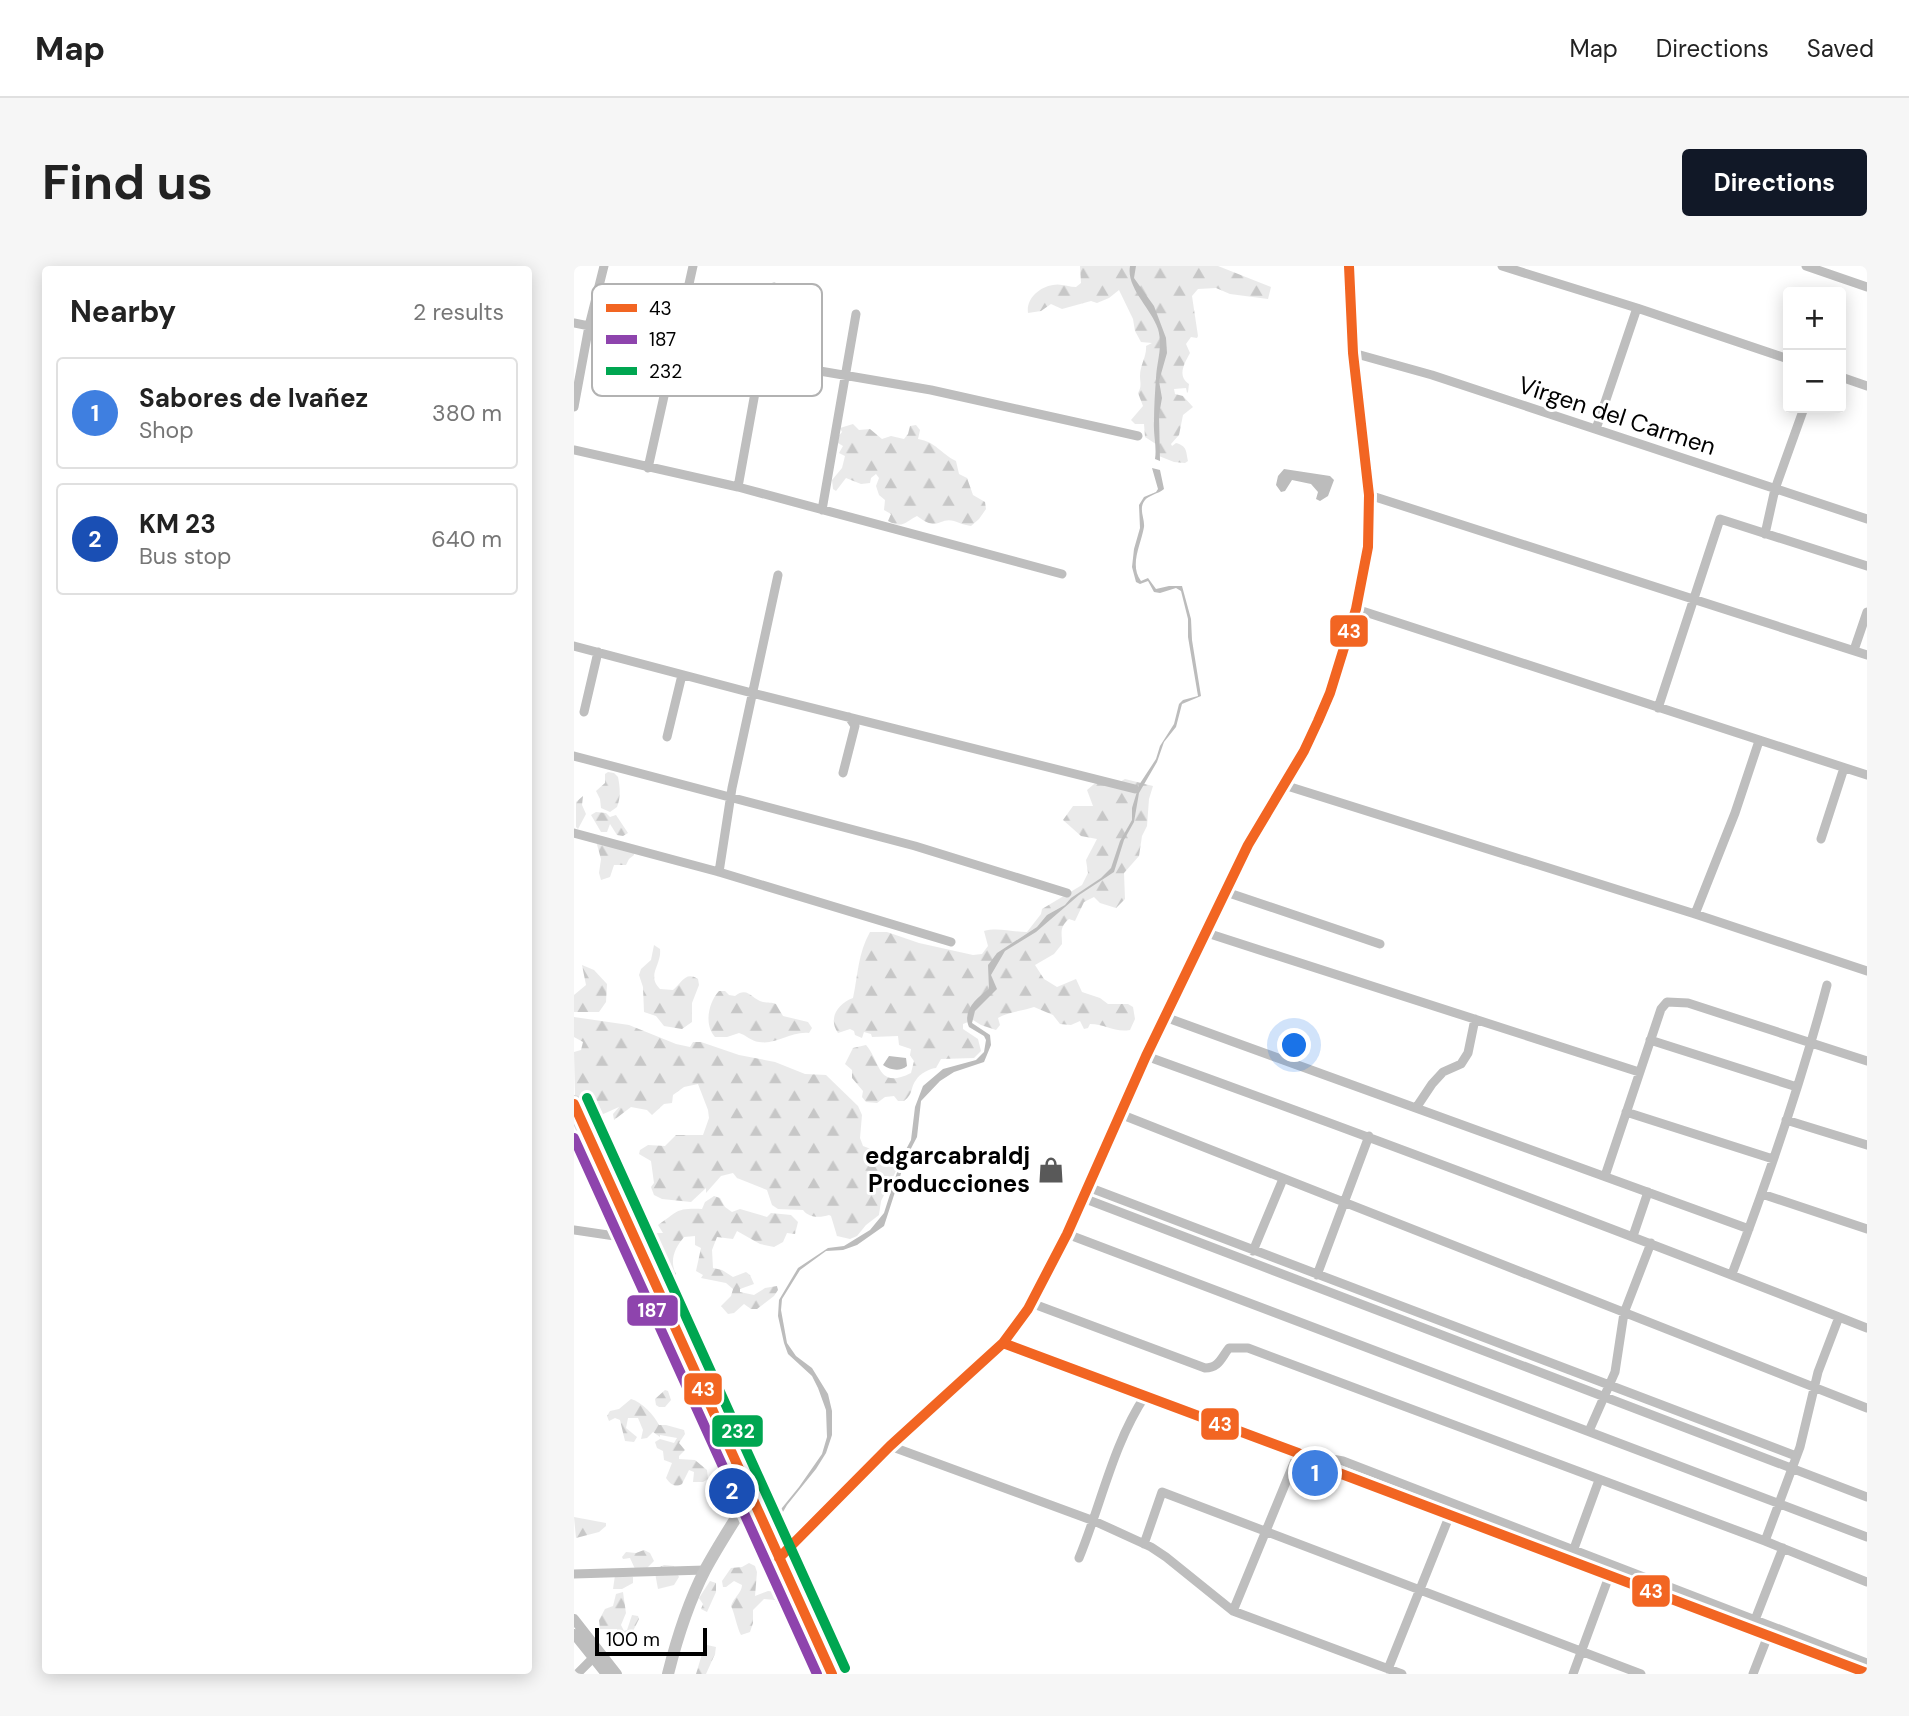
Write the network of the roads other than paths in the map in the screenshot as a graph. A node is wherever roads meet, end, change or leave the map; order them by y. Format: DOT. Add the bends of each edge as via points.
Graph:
graph roads {
  1 [pos="604,266"];
  2 [pos="693,266"];
  3 [pos="1349,266"];
  4 [pos="1502,266"];
  5 [pos="1806,266"];
  6 [pos="600,284"];
  7 [pos="689,284"];
  8 [pos="1867,287"];
  9 [pos="1637,308"];
  10 [pos="592,314"];
  11 [pos="856,314"];
  12 [pos="574,323"];
  13 [pos="589,326"];
  14 [pos="592,327"];
  15 [pos="1353,353"];
  16 [pos="1783,357"];
  17 [pos="822,371"];
  18 [pos="847,375"];
  19 [pos="1846,379"];
  20 [pos="1867,386"];
  21 [pos="664,396"];
  22 [pos="755,396"];
  23 [pos="574,407"];
  24 [pos="1802,413"];
  25 [pos="1596,429"];
  26 [pos="1138,436"];
  27 [pos="574,450"];
  28 [pos="648,468"];
  29 [pos="738,487"];
  30 [pos="1775,489"];
  31 [pos="1369,495"];
  32 [pos="822,510"];
  33 [pos="1867,519"];
  34 [pos="1765,534"];
  35 [pos="1867,566"];
  36 [pos="1062,574"];
  37 [pos="778,575"];
  38 [pos="1692,600"];
  39 [pos="1356,609"];
  40 [pos="1867,612"];
  41 [pos="574,646"];
  42 [pos="1854,650"];
  43 [pos="598,652"];
  44 [pos="1867,655"];
  45 [pos="682,675"];
  46 [pos="752,693"];
  47 [pos="1658,708"];
  48 [pos="584,712"];
  49 [pos="849,718"];
  50 [pos="667,737"];
  51 [pos="1759,741"];
  52 [pos="574,756"];
  53 [pos="1844,768"];
  54 [pos="843,773"];
  55 [pos="1867,775"];
  56 [pos="1284,785"];
  57 [pos="1135,789"];
  58 [pos="732,797"];
  59 [pos="574,834"];
  60 [pos="1821,839"];
  61 [pos="719,872"];
  62 [pos="1226,892"];
  63 [pos="1067,893"];
  64 [pos="1695,914"];
  65 [pos="1207,933"];
  66 [pos="951,942"];
  67 [pos="1380,944"];
  68 [pos="1867,971"];
  69 [pos="1827,985"];
  70 [pos="1165,1017"];
  71 [pos="1475,1019"];
  72 [pos="1650,1040"];
  73 [pos="1811,1044"];
  74 [pos="1146,1056"];
  75 [pos="1867,1061"];
  76 [pos="1639,1072"];
  77 [pos="1797,1087"];
  78 [pos="574,1104"];
  79 [pos="1416,1108"];
  80 [pos="1626,1112"];
  81 [pos="1120,1114"];
  82 [pos="1786,1120"];
  83 [pos="1369,1136"];
  84 [pos="590,1140"];
  85 [pos="574,1141"];
  86 [pos="1867,1145"];
  87 [pos="1773,1159"];
  88 [pos="1605,1175"];
  89 [pos="1283,1179"];
  90 [pos="1085,1192"];
  91 [pos="1648,1192"];
  92 [pos="1762,1194"];
  93 [pos="1344,1203"];
  94 [pos="1867,1228"];
  95 [pos="1749,1229"];
  96 [pos="574,1230"];
  97 [pos="1067,1234"];
  98 [pos="1633,1236"];
  99 [pos="635,1239"];
  100 [pos="1651,1243"];
  101 [pos="1253,1251"];
  102 [pos="1732,1274"];
  103 [pos="1317,1275"];
  104 [pos="1031,1303"];
  105 [pos="1624,1312"];
  106 [pos="1839,1317"];
  107 [pos="1867,1328"];
  108 [pos="1003,1343"];
  109 [pos="1609,1385"];
  110 [pos="1815,1387"];
  111 [pos="1145,1396"];
  112 [pos="1604,1396"];
  113 [pos="1867,1408"];
  114 [pos="1589,1431"];
  115 [pos="890,1446"];
  116 [pos="1298,1453"];
  117 [pos="1796,1456"];
  118 [pos="1791,1468"];
  119 [pos="1599,1480"];
  120 [pos="751,1494"];
  121 [pos="1867,1497"];
  122 [pos="1778,1503"];
  123 [pos="1454,1504"];
  124 [pos="1450,1515"];
  125 [pos="1094,1521"];
  126 [pos="1265,1532"];
  127 [pos="1867,1537"];
  128 [pos="1765,1541"];
  129 [pos="1144,1544"];
  130 [pos="1783,1548"];
  131 [pos="1574,1550"];
  132 [pos="779,1558"];
  133 [pos="1079,1558"];
  134 [pos="1569,1560"];
  135 [pos="1613,1565"];
  136 [pos="705,1570"];
  137 [pos="574,1574"];
  138 [pos="1609,1576"];
  139 [pos="1867,1581"];
  140 [pos="1421,1591"];
  141 [pos="1233,1611"];
  142 [pos="574,1619"];
  143 [pos="1756,1620"];
  144 [pos="1751,1629"];
  145 [pos="1770,1631"];
  146 [pos="574,1634"];
  147 [pos="1581,1652"];
  148 [pos="596,1655"];
  149 [pos="1867,1663"];
  150 [pos="1388,1669"];
  151 [pos="1867,1673"];
  152 [pos="577,1674"];
  153 [pos="606,1674"];
  154 [pos="617,1674"];
  155 [pos="668,1674"];
  156 [pos="832,1674"];
  157 [pos="1402,1674"];
  158 [pos="1573,1674"];
  159 [pos="1641,1674"];
  160 [pos="1753,1674"];
  1 -- 6 [label="street"];
  2 -- 7 [label="street"];
  3 -- 15 [label="main road"];
  4 -- 9 [label="street"];
  5 -- 8 [label="street"];
  9 -- 16 [label="street"];
  9 -- 25 [label="street"];
  10 -- 13 [label="street"];
  11 -- 18 [label="street"];
  12 -- 13 [label="street"];
  13 -- 14 [label="street"];
  13 -- 23 [label="street"];
  15 -- 25 [label="street, Virgen del Carmen"];
  15 -- 31 [label="main road"];
  17 -- 18 [label="street"];
  18 -- 26 [label="street"];
  18 -- 32 [label="street"];
  19 -- 20 [label="street"];
  21 -- 28 [label="street"];
  22 -- 29 [label="street"];
  24 -- 30 [label="street"];
  25 -- 30 [label="street, Virgen del Carmen"];
  27 -- 28 [label="street"];
  28 -- 29 [label="street"];
  29 -- 32 [label="street"];
  30 -- 33 [label="street, Virgen del Carmen"];
  30 -- 34 [label="street"];
  31 -- 38 [label="street"];
  31 -- 39 [label="main road" via="1368,547"];
  32 -- 36 [label="street"];
  34 -- 35 [label="street"];
  34 -- 38 [label="street" via="1720,519"];
  37 -- 46 [label="street"];
  38 -- 42 [label="street"];
  38 -- 47 [label="street"];
  39 -- 47 [label="street"];
  39 -- 56 [label="main road" via="1322,711"];
  40 -- 42 [label="street"];
  41 -- 43 [label="street"];
  42 -- 44 [label="street"];
  43 -- 45 [label="street"];
  43 -- 48 [label="street"];
  45 -- 46 [label="street"];
  45 -- 50 [label="street"];
  46 -- 49 [label="street"];
  46 -- 58 [label="street"];
  47 -- 51 [label="street"];
  49 -- 54 [label="street" via="855,726"];
  49 -- 57 [label="street"];
  51 -- 53 [label="street"];
  51 -- 64 [label="street"];
  52 -- 58 [label="street"];
  53 -- 55 [label="street"];
  53 -- 60 [label="street"];
  56 -- 62 [label="main road"];
  56 -- 64 [label="street"];
  58 -- 61 [label="street"];
  58 -- 63 [label="street"];
  59 -- 61 [label="street"];
  61 -- 66 [label="street"];
  62 -- 65 [label="main road"];
  62 -- 67 [label="street"];
  64 -- 68 [label="street"];
  65 -- 70 [label="main road"];
  65 -- 71 [label="street"];
  69 -- 73 [label="street"];
  70 -- 74 [label="main road"];
  70 -- 79 [label="street"];
  71 -- 76 [label="street"];
  71 -- 79 [label="street" via="1461,1064 1443,1072"];
  72 -- 73 [label="street" via="1661,1009 1667,1002 1676,1002"];
  72 -- 76 [label="street"];
  72 -- 77 [label="street"];
  73 -- 75 [label="street"];
  73 -- 77 [label="street"];
  74 -- 81 [label="main road"];
  74 -- 83 [label="street"];
  76 -- 80 [label="street"];
  77 -- 82 [label="street"];
  78 -- 84 [label="main road"];
  79 -- 88 [label="street"];
  80 -- 87 [label="street"];
  80 -- 88 [label="street"];
  81 -- 89 [label="street"];
  81 -- 90 [label="main road"];
  82 -- 86 [label="street"];
  82 -- 87 [label="street"];
  83 -- 93 [label="street"];
  83 -- 98 [label="street"];
  84 -- 85 [label="street"];
  84 -- 99 [label="main road"];
  87 -- 92 [label="street"];
  88 -- 91 [label="street"];
  89 -- 93 [label="street"];
  89 -- 101 [label="street"];
  90 -- 97 [label="main road"];
  90 -- 101 [label="street"];
  90 -- 112 [label="street"];
  91 -- 95 [label="street"];
  91 -- 98 [label="street"];
  92 -- 94 [label="street"];
  92 -- 95 [label="street"];
  93 -- 103 [label="street"];
  93 -- 105 [label="street"];
  95 -- 102 [label="street"];
  96 -- 99 [label="street"];
  97 -- 104 [label="main road"];
  97 -- 114 [label="street"];
  98 -- 100 [label="street"];
  99 -- 120 [label="main road"];
  100 -- 102 [label="street"];
  100 -- 105 [label="street"];
  101 -- 103 [label="street"];
  102 -- 106 [label="street"];
  103 -- 109 [label="street"];
  104 -- 108 [label="main road"];
  104 -- 119 [label="street" via="1205,1368 1218,1364 1229,1348 1248,1348"];
  105 -- 109 [label="street"];
  105 -- 110 [label="street"];
  106 -- 107 [label="street"];
  106 -- 110 [label="street"];
  108 -- 111 [label="street"];
  108 -- 115 [label="main road"];
  109 -- 112 [label="street"];
  109 -- 117 [label="street"];
  110 -- 113 [label="street"];
  110 -- 117 [label="street"];
  111 -- 116 [label="street"];
  111 -- 125 [label="street" via="1127,1424"];
  112 -- 114 [label="street"];
  112 -- 118 [label="street"];
  114 -- 122 [label="street"];
  115 -- 125 [label="street"];
  115 -- 132 [label="main road"];
  116 -- 123 [label="street" via="1343,1461"];
  116 -- 124 [label="street"];
  116 -- 126 [label="street"];
  117 -- 118 [label="street"];
  118 -- 121 [label="street"];
  118 -- 122 [label="street"];
  119 -- 128 [label="street"];
  119 -- 131 [label="street"];
  120 -- 132 [label="main road"];
  120 -- 136 [label="main road"];
  122 -- 127 [label="street"];
  122 -- 128 [label="street"];
  123 -- 124 [label="street"];
  123 -- 131 [label="street"];
  124 -- 134 [label="street"];
  124 -- 140 [label="street"];
  125 -- 129 [label="street"];
  125 -- 133 [label="street"];
  126 -- 129 [label="street" via="1162,1492"];
  126 -- 140 [label="street"];
  126 -- 141 [label="street"];
  128 -- 130 [label="street"];
  129 -- 141 [label="street"];
  130 -- 139 [label="street"];
  130 -- 143 [label="street"];
  131 -- 134 [label="street"];
  131 -- 135 [label="street"];
  132 -- 156 [label="main road"];
  134 -- 138 [label="street"];
  135 -- 138 [label="street"];
  135 -- 143 [label="street"];
  136 -- 137 [label="street"];
  136 -- 155 [label="main road" via="680,1628"];
  138 -- 144 [label="street"];
  138 -- 147 [label="street"];
  140 -- 147 [label="street"];
  140 -- 150 [label="street"];
  141 -- 150 [label="street"];
  142 -- 148 [label="street"];
  143 -- 144 [label="street"];
  143 -- 145 [label="street"];
  144 -- 145 [label="street"];
  145 -- 149 [label="street"];
  145 -- 151 [label="street"];
  145 -- 160 [label="street"];
  146 -- 148 [label="street"];
  147 -- 158 [label="street"];
  147 -- 159 [label="street"];
  148 -- 152 [label="street"];
  148 -- 153 [label="street"];
  148 -- 154 [label="street"];
  150 -- 157 [label="street"];
}
